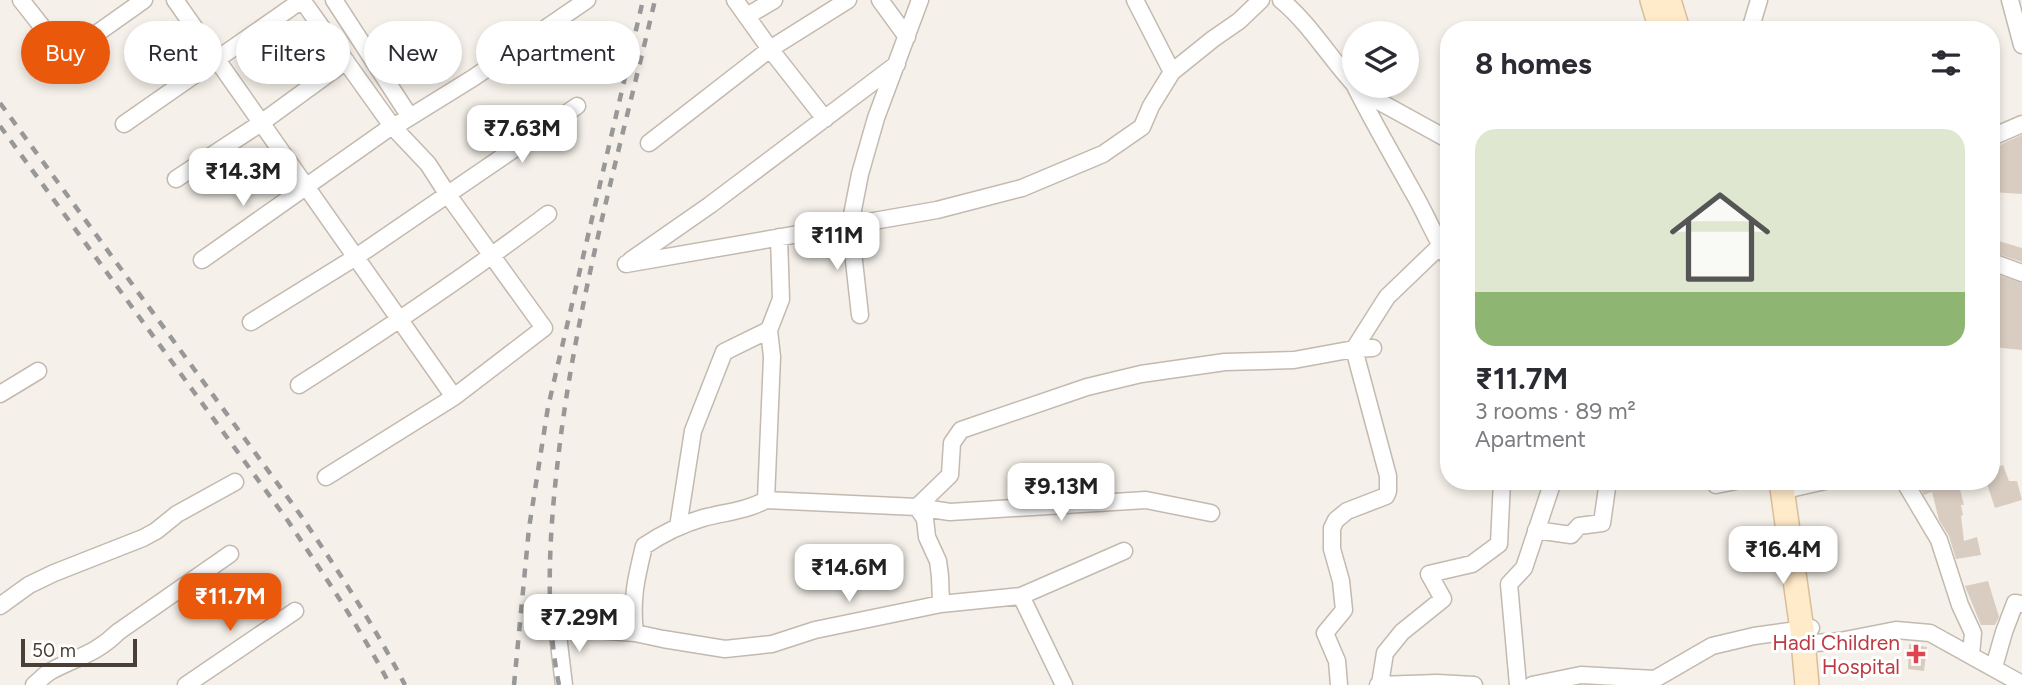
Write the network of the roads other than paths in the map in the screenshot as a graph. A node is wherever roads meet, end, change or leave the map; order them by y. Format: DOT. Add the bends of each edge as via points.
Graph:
graph roads {
  1 [pos="144,0"];
  2 [pos="175,0"];
  3 [pos="302,0"];
  4 [pos="314,0"];
  5 [pos="334,0"];
  6 [pos="587,0"];
  7 [pos="735,0"];
  8 [pos="774,0"];
  9 [pos="848,0"];
  10 [pos="880,0"];
  11 [pos="920,0"];
  12 [pos="1135,0"];
  13 [pos="1261,0"];
  14 [pos="1652,0"];
  15 [pos="1669,0"];
  16 [pos="1759,0"];
  17 [pos="2010,0"];
  18 [pos="24,1"];
  19 [pos="1286,1"];
  20 [pos="747,16"];
  21 [pos="190,21"];
  22 [pos="317,21"];
  23 [pos="1658,21"];
  24 [pos="1675,21"];
  25 [pos="1753,21"];
  26 [pos="907,37"];
  27 [pos="2022,45"];
  28 [pos="770,49"];
  29 [pos="222,54"];
  30 [pos="897,64"];
  31 [pos="350,65"];
  32 [pos="222,67"];
  33 [pos="1342,69"];
  34 [pos="1172,72"];
  35 [pos="180,84"];
  36 [pos="314,84"];
  37 [pos="1361,98"];
  38 [pos="1374,98"];
  39 [pos="578,106"];
  40 [pos="825,119"];
  41 [pos="401,121"];
  42 [pos="261,123"];
  43 [pos="124,124"];
  44 [pos="2022,124"];
  45 [pos="2000,134"];
  46 [pos="1440,135"];
  47 [pos="649,143"];
  48 [pos="176,180"];
  49 [pos="306,186"];
  50 [pos="447,195"];
  51 [pos="548,214"];
  52 [pos="850,225"];
  53 [pos="779,237"];
  54 [pos="1440,240"];
  55 [pos="1440,255"];
  56 [pos="492,256"];
  57 [pos="356,257"];
  58 [pos="202,260"];
  59 [pos="2000,265"];
  60 [pos="2022,273"];
  61 [pos="860,315"];
  62 [pos="400,320"];
  63 [pos="251,321"];
  64 [pos="769,330"];
  65 [pos="1373,348"];
  66 [pos="1354,349"];
  67 [pos="37,371"];
  68 [pos="299,385"];
  69 [pos="0,394"];
  70 [pos="454,397"];
  71 [pos="326,477"];
  72 [pos="235,482"];
  73 [pos="1502,490"];
  74 [pos="1550,490"];
  75 [pos="1607,490"];
  76 [pos="1790,490"];
  77 [pos="1909,490"];
  78 [pos="766,500"];
  79 [pos="917,507"];
  80 [pos="1211,513"];
  81 [pos="678,527"];
  82 [pos="1536,530"];
  83 [pos="1124,551"];
  84 [pos="230,554"];
  85 [pos="1021,596"];
  86 [pos="941,604"];
  87 [pos="2022,604"];
  88 [pos="0,606"];
  89 [pos="295,611"];
  90 [pos="635,633"];
  91 [pos="1807,636"];
  92 [pos="1971,655"];
  93 [pos="1994,667"];
  94 [pos="1379,684"];
  95 [pos="2022,684"];
  96 [pos="34,685"];
  97 [pos="186,685"];
  98 [pos="564,685"];
  99 [pos="1064,685"];
  100 [pos="1339,685"];
  101 [pos="1474,685"];
  102 [pos="1518,685"];
  103 [pos="1532,685"];
  104 [pos="1807,685"];
  105 [pos="1818,685"];
  1 -- 18 [label="street" via="65,56"];
  2 -- 21 [label="street"];
  3 -- 22 [label="street"];
  3 -- 29 [label="street"];
  4 -- 41 [label="street"];
  5 -- 41 [label="street" via="360,36"];
  6 -- 41 [label="street"];
  7 -- 20 [label="street"];
  8 -- 20 [label="street"];
  9 -- 28 [label="street"];
  10 -- 26 [label="street"];
  11 -- 26 [label="street"];
  12 -- 34 [label="street"];
  13 -- 34 [label="street"];
  14 -- 23 [label="main road"];
  15 -- 24 [label="main road"];
  16 -- 25 [label="street"];
  17 -- 27 [label="street"];
  19 -- 33 [label="street"];
  20 -- 28 [label="street"];
  26 -- 30 [label="street"];
  28 -- 40 [label="street"];
  28 -- 47 [label="street"];
  30 -- 40 [label="street"];
  30 -- 52 [label="street" via="876,118"];
  31 -- 41 [label="street"];
  32 -- 42 [label="street"];
  34 -- 52 [label="street" via="1142,127 1103,154 1022,188 937,210"];
  35 -- 43 [label="street"];
  36 -- 42 [label="street"];
  37 -- 54 [label="street"];
  38 -- 46 [label="street"];
  39 -- 50 [label="street"];
  40 -- 53 [label="street" via="626,264"];
  41 -- 49 [label="street"];
  41 -- 50 [label="street"];
  42 -- 48 [label="street"];
  42 -- 49 [label="street"];
  44 -- 45 [label="street"];
  49 -- 57 [label="street"];
  49 -- 58 [label="street"];
  50 -- 56 [label="street"];
  50 -- 57 [label="street"];
  51 -- 56 [label="street"];
  52 -- 53 [label="street"];
  52 -- 61 [label="street"];
  53 -- 64 [label="street" via="781,299"];
  55 -- 66 [label="street" via="1387,297"];
  56 -- 62 [label="street"];
  56 -- 70 [label="street" via="544,328"];
  57 -- 62 [label="street"];
  57 -- 63 [label="street"];
  59 -- 60 [label="street"];
  62 -- 68 [label="street"];
  62 -- 70 [label="street"];
  64 -- 78 [label="street"];
  64 -- 81 [label="street" via="724,352 693,432"];
  65 -- 66 [label="street"];
  66 -- 79 [label="street" via="1294,360 1225,362 1141,374 997,416 961,430 952,443 950,475"];
  66 -- 100 [label="street" via="1388,491 1347,511 1332,528 1343,610 1325,633 1337,662"];
  67 -- 69 [label="street"];
  70 -- 71 [label="street"];
  72 -- 88 [label="street" via="144,538 54,573"];
  73 -- 94 [label="street" via="1499,544 1472,564 1429,574 1443,599 1402,632 1385,653"];
  74 -- 82 [label="street"];
  75 -- 82 [label="street" via="1602,523 1579,526 1572,535"];
  76 -- 91 [label="main road"];
  77 -- 92 [label="street" via="1939,540 1973,634"];
  78 -- 79 [label="street"];
  78 -- 81 [label="street"];
  79 -- 80 [label="street" via="950,512 1146,500"];
  79 -- 86 [label="street" via="938,561"];
  81 -- 90 [label="street" via="643,546 632,610"];
  82 -- 102 [label="street" via="1524,568 1509,584"];
  83 -- 85 [label="street"];
  84 -- 96 [label="street" via="106,644 49,672"];
  85 -- 86 [label="street"];
  85 -- 99 [label="street"];
  86 -- 90 [label="street" via="737,648"];
  87 -- 93 [label="street" via="2015,603"];
  89 -- 97 [label="street"];
  90 -- 98 [label="street" via="557,627"];
  91 -- 92 [label="street" via="1840,641 1896,630 1930,633"];
  91 -- 103 [label="street" via="1754,636 1712,646 1654,679 1581,675"];
  91 -- 104 [label="main road"];
  91 -- 105 [label="main road"];
  92 -- 93 [label="street"];
  93 -- 95 [label="street"];
  94 -- 101 [label="street"];
}
